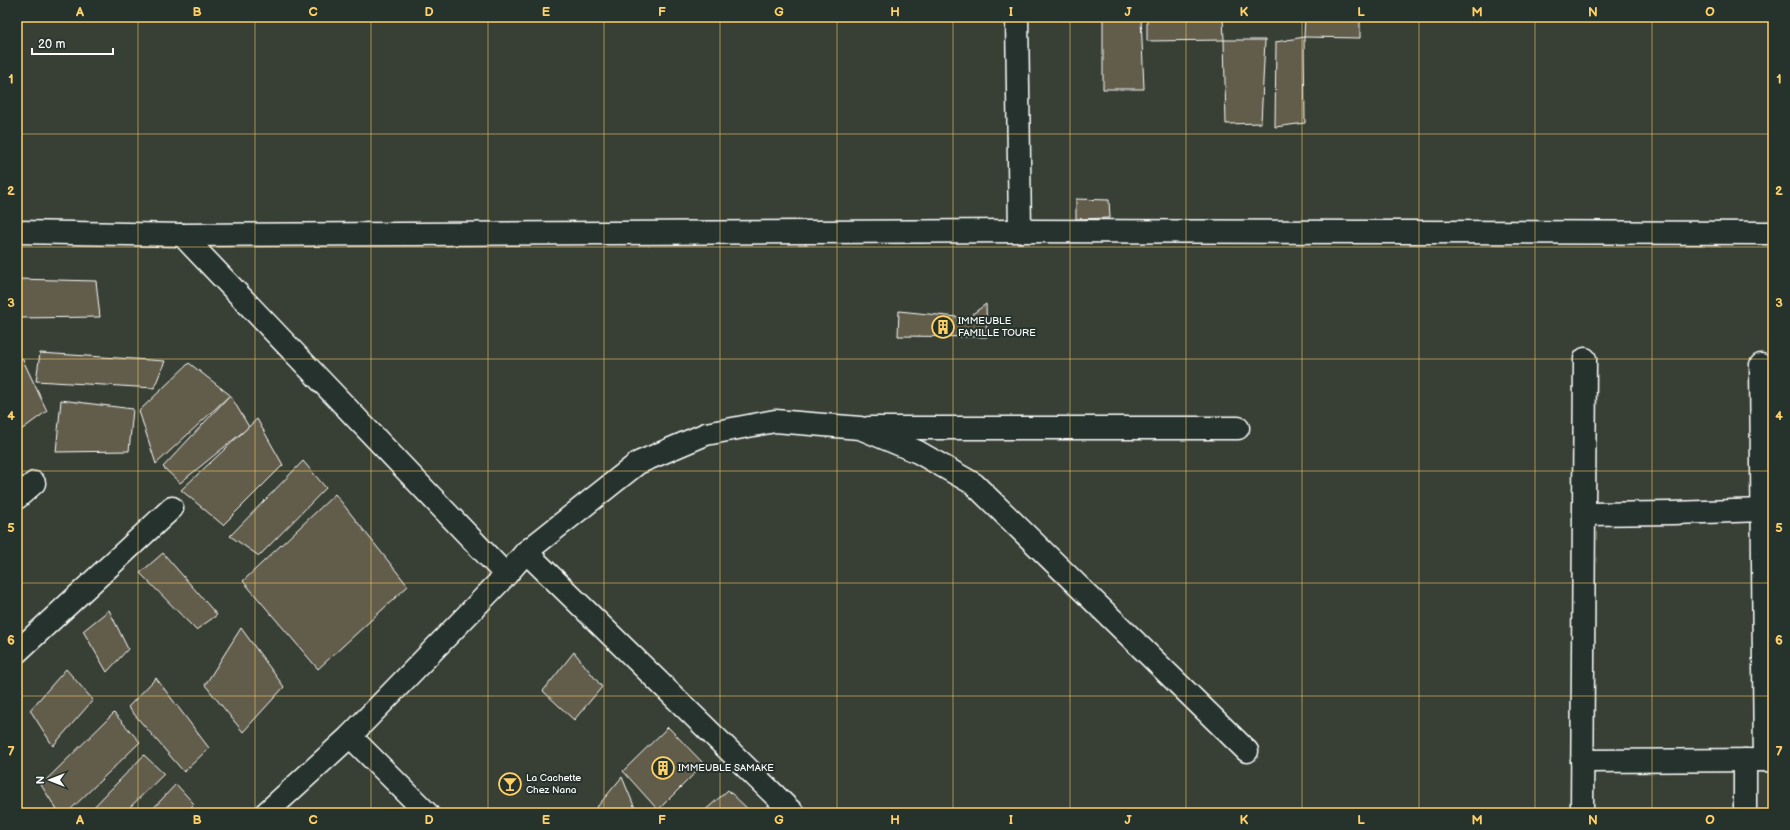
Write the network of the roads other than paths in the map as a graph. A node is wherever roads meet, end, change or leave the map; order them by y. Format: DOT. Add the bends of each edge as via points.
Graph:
graph roads {
  1 [pos="1017,17"];
  2 [pos="1020,231"];
  3 [pos="17,232"];
  4 [pos="1773,233"];
  5 [pos="182,235"];
  6 [pos="1585,359"];
  7 [pos="1761,365"];
  8 [pos="860,428"];
  9 [pos="1238,428"];
  10 [pos="34,483"];
  11 [pos="17,498"];
  12 [pos="172,508"];
  13 [pos="1764,510"];
  14 [pos="1584,514"];
  15 [pos="526,552"];
  16 [pos="506,575"];
  17 [pos="17,652"];
  18 [pos="350,736"];
  19 [pos="1247,751"];
  20 [pos="1761,760"];
  21 [pos="1582,761"];
  22 [pos="266,813"];
  23 [pos="427,813"];
  24 [pos="793,813"];
  25 [pos="1582,813"];
  26 [pos="1745,813"];
  1 -- 2 [label="street"];
  2 -- 4 [label="street"];
  2 -- 5 [label="street"];
  3 -- 5 [label="street"];
  5 -- 16 [label="street"];
  6 -- 14 [label="street"];
  7 -- 13 [label="street"];
  8 -- 9 [label="street"];
  8 -- 15 [label="street" via="774,421 706,434 638,463"];
  8 -- 19 [label="street" via="918,452 974,484"];
  10 -- 11 [label="street"];
  12 -- 17 [label="street"];
  13 -- 14 [label="street"];
  13 -- 20 [label="street"];
  14 -- 21 [label="street"];
  15 -- 16 [label="street"];
  15 -- 24 [label="street"];
  16 -- 18 [label="street"];
  18 -- 22 [label="street"];
  18 -- 23 [label="street"];
  20 -- 21 [label="street"];
  20 -- 26 [label="street"];
  21 -- 25 [label="street"];
}
